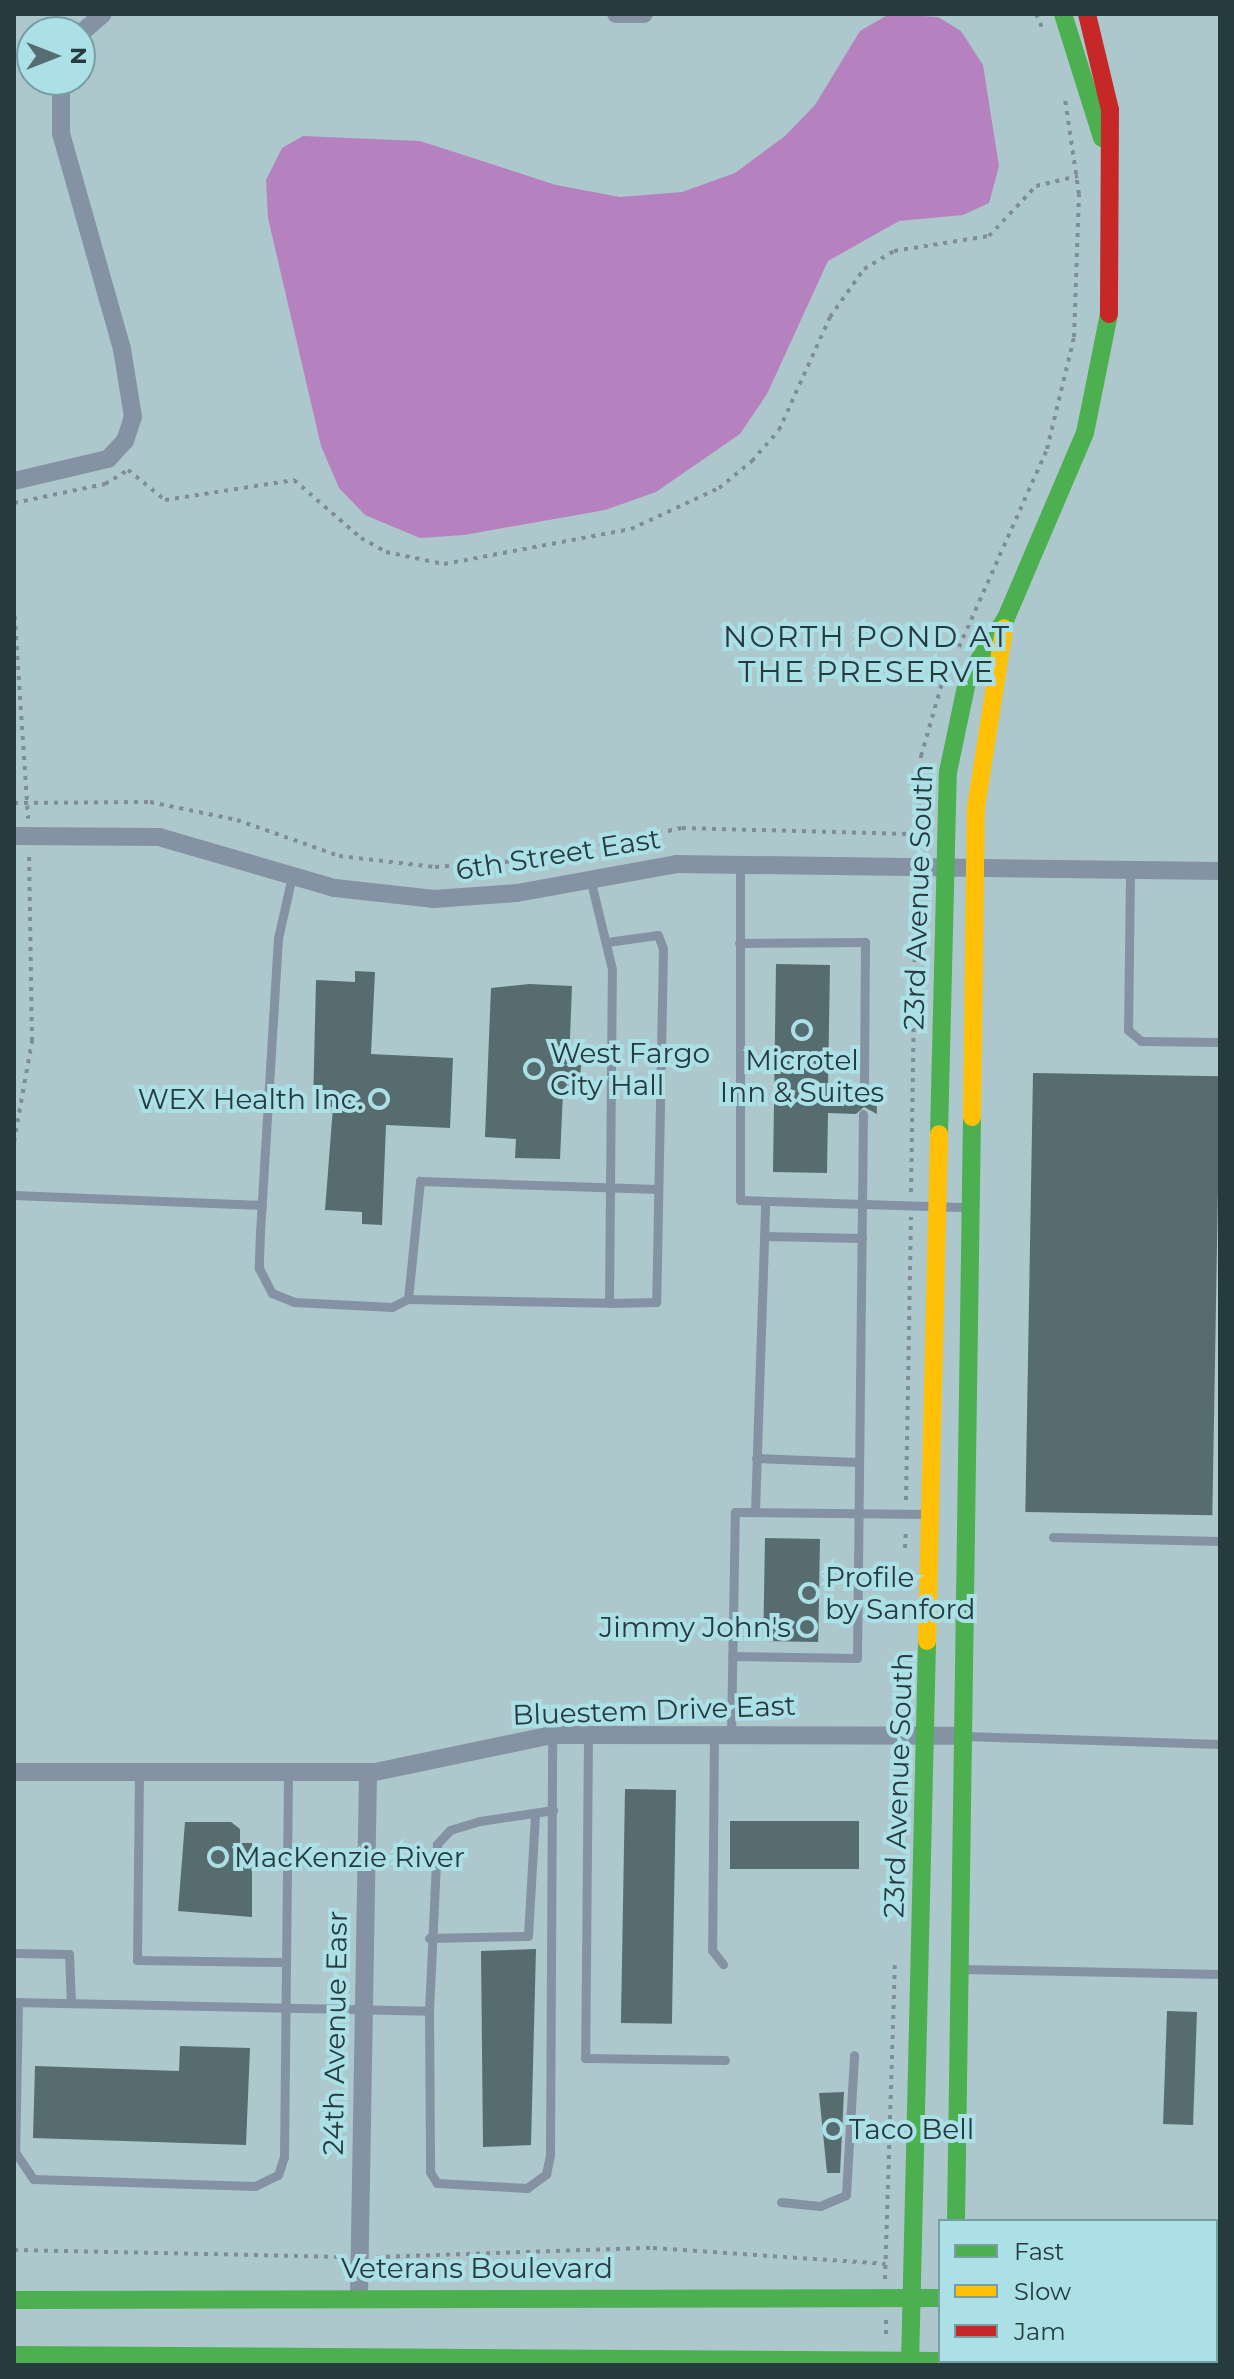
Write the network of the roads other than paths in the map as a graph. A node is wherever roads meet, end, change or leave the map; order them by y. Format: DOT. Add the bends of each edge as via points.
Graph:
graph roads {
  1 [pos="616,14"];
  2 [pos="644,14"];
  3 [pos="1063,14"];
  4 [pos="1087,14"];
  5 [pos="61,96"];
  6 [pos="1111,167"];
  7 [pos="14,481"];
  8 [pos="1006,618"];
  9 [pos="14,836"];
  10 [pos="740,864"];
  11 [pos="942,867"];
  12 [pos="976,869"];
  13 [pos="1130,871"];
  14 [pos="1220,871"];
  15 [pos="292,876"];
  16 [pos="590,878"];
  17 [pos="607,942"];
  18 [pos="739,943"];
  19 [pos="1220,1042"];
  20 [pos="864,1086"];
  21 [pos="863,1114"];
  22 [pos="611,1187"];
  23 [pos="658,1189"];
  24 [pos="14,1195"];
  25 [pos="765,1204"];
  26 [pos="262,1205"];
  27 [pos="863,1206"];
  28 [pos="971,1207"];
  29 [pos="938,1208"];
  30 [pos="764,1236"];
  31 [pos="862,1238"];
  32 [pos="408,1299"];
  33 [pos="609,1303"];
  34 [pos="756,1458"];
  35 [pos="858,1462"];
  36 [pos="755,1512"];
  37 [pos="858,1513"];
  38 [pos="933,1514"];
  39 [pos="1053,1537"];
  40 [pos="1220,1541"];
  41 [pos="732,1656"];
  42 [pos="722,1734"];
  43 [pos="552,1735"];
  44 [pos="588,1735"];
  45 [pos="927,1735"];
  46 [pos="964,1736"];
  47 [pos="1220,1744"];
  48 [pos="14,1772"];
  49 [pos="139,1772"];
  50 [pos="288,1772"];
  51 [pos="368,1772"];
  52 [pos="553,1810"];
  53 [pos="535,1813"];
  54 [pos="429,1938"];
  55 [pos="14,1953"];
  56 [pos="286,1962"];
  57 [pos="723,1964"];
  58 [pos="960,1969"];
  59 [pos="1220,1974"];
  60 [pos="16,2002"];
  61 [pos="71,2003"];
  62 [pos="286,2007"];
  63 [pos="364,2008"];
  64 [pos="429,2011"];
  65 [pos="854,2055"];
  66 [pos="725,2060"];
  67 [pos="781,2202"];
  68 [pos="956,2219"];
  69 [pos="359,2295"];
  70 [pos="911,2298"];
  71 [pos="938,2298"];
  72 [pos="14,2300"];
  73 [pos="14,2355"];
  74 [pos="353,2360"];
  75 [pos="938,2361"];
  76 [pos="910,2363"];
  77 [pos="1137,2363"];
  78 [pos="1220,2364"];
  1 -- 2 [label="street"];
  3 -- 6 [label="street"];
  4 -- 6 [label="street" via="1107,85"];
  5 -- 7 [label="street" via="61,133 133,417 118,451 97,464"];
  6 -- 8 [label="street" via="1111,297 1085,433"];
  8 -- 11 [label="street, 23rd Avenue South" via="968,677 948,772"];
  8 -- 12 [label="street, 23rd Avenue South" via="984,733"];
  9 -- 15 [label="street, 6th Street East" via="159,837"];
  10 -- 11 [label="street, 6th Street East"];
  10 -- 16 [label="street, 6th Street East" via="649,866"];
  10 -- 18 [label="lane"];
  11 -- 12 [label="street, 6th Street East"];
  11 -- 29 [label="street, 23rd Avenue South"];
  12 -- 13 [label="street, 6th Street East"];
  12 -- 28 [label="street, 23rd Avenue South"];
  13 -- 14 [label="street, 6th Street East"];
  13 -- 19 [label="lane" via="1128,1030 1141,1041"];
  15 -- 16 [label="street, 6th Street East" via="434,899"];
  15 -- 26 [label="lane" via="278,938"];
  16 -- 17 [label="lane"];
  17 -- 22 [label="lane"];
  17 -- 23 [label="lane" via="658,935 663,949"];
  18 -- 20 [label="lane" via="865,942"];
  18 -- 25 [label="lane" via="737,1189 740,1200"];
  21 -- 27 [label="lane"];
  22 -- 23 [label="lane"];
  22 -- 32 [label="lane" via="420,1181"];
  22 -- 33 [label="lane"];
  23 -- 33 [label="lane" via="656,1302"];
  24 -- 26 [label="lane"];
  25 -- 27 [label="lane"];
  25 -- 30 [label="lane"];
  26 -- 32 [label="lane" via="259,1268 280,1298 392,1307"];
  27 -- 29 [label="lane"];
  27 -- 31 [label="lane"];
  28 -- 29 [label="lane"];
  28 -- 46 [label="street, 23rd Avenue South"];
  29 -- 38 [label="street, 23rd Avenue South"];
  30 -- 31 [label="lane"];
  30 -- 34 [label="lane"];
  31 -- 35 [label="lane"];
  32 -- 33 [label="lane"];
  34 -- 35 [label="lane"];
  34 -- 36 [label="lane"];
  35 -- 37 [label="lane"];
  36 -- 37 [label="lane"];
  36 -- 41 [label="lane" via="735,1512"];
  37 -- 38 [label="lane"];
  37 -- 41 [label="lane" via="857,1658"];
  38 -- 45 [label="street, 23rd Avenue South"];
  39 -- 40 [label="lane"];
  41 -- 42 [label="lane"];
  42 -- 44 [label="street, Bluestem Drive East"];
  42 -- 45 [label="street, Bluestem Drive East"];
  42 -- 57 [label="lane" via="712,1950"];
  43 -- 44 [label="street, Bluestem Drive East"];
  43 -- 51 [label="street, Bluestem Drive East"];
  43 -- 52 [label="lane"];
  44 -- 66 [label="lane" via="585,2058"];
  45 -- 46 [label="street, Bluestem Drive East"];
  45 -- 70 [label="street, 23rd Avenue South"];
  46 -- 47 [label="lane"];
  46 -- 58 [label="street, 23rd Avenue South"];
  48 -- 49 [label="street, Bluestem Drive East"];
  49 -- 50 [label="street, Bluestem Drive East"];
  49 -- 56 [label="lane" via="137,1960"];
  50 -- 51 [label="street, Bluestem Drive East"];
  50 -- 56 [label="lane"];
  51 -- 63 [label="street, 24th Avenue Easr"];
  52 -- 53 [label="lane"];
  52 -- 64 [label="lane" via="550,2155 546,2174 527,2188 437,2183 430,2172"];
  53 -- 54 [label="lane" via="450,1830 437,1844"];
  53 -- 54 [label="lane" via="528,1936"];
  54 -- 64 [label="lane"];
  55 -- 61 [label="lane" via="69,1954"];
  56 -- 62 [label="lane"];
  58 -- 59 [label="lane"];
  58 -- 68 [label="street, 23rd Avenue South"];
  60 -- 61 [label="lane"];
  60 -- 62 [label="lane" via="15,2152 33,2179 47,2183 255,2186 278,2175 284,2157"];
  61 -- 62 [label="lane"];
  62 -- 63 [label="lane"];
  63 -- 64 [label="lane"];
  63 -- 69 [label="street, 24th Avenue Easr"];
  65 -- 67 [label="lane" via="846,2195 820,2206"];
  69 -- 70 [label="street, Veterans Boulevard"];
  69 -- 72 [label="street, Veterans Boulevard"];
  70 -- 71 [label="street, Veterans Boulevard"];
  70 -- 76 [label="street, 23rd Avenue South"];
  73 -- 74 [label="street"];
  74 -- 76 [label="street"];
  75 -- 76 [label="street"];
  77 -- 78 [label="street"];
}
